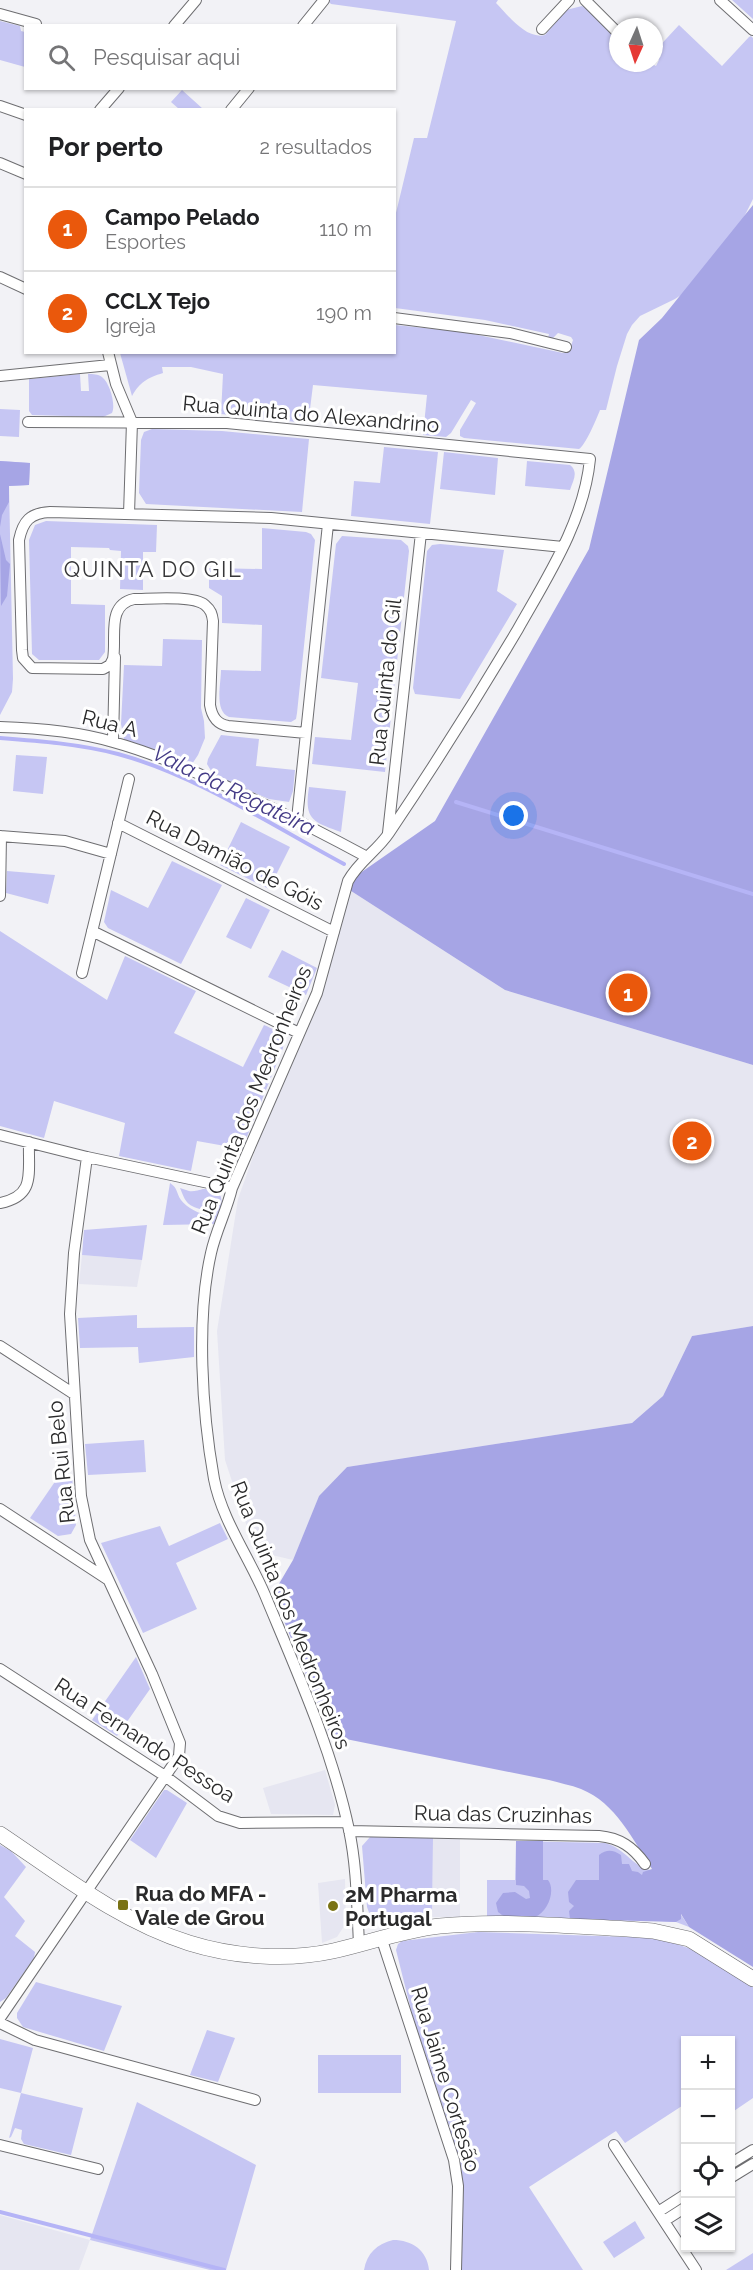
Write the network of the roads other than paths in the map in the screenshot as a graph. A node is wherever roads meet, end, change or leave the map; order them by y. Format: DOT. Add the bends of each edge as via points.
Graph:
graph roads {
  1 [pos="196,0"];
  2 [pos="324,0"];
  3 [pos="568,0"];
  4 [pos="585,0"];
  5 [pos="720,0"];
  6 [pos="0,15"];
  7 [pos="36,24"];
  8 [pos="176,24"];
  9 [pos="305,24"];
  10 [pos="609,24"];
  11 [pos="542,29"];
  12 [pos="753,30"];
  13 [pos="117,90"];
  14 [pos="247,90"];
  15 [pos="0,106"];
  16 [pos="102,108"];
  17 [pos="233,108"];
  18 [pos="24,114"];
  19 [pos="0,164"];
  20 [pos="24,173"];
  21 [pos="0,277"];
  22 [pos="24,288"];
  23 [pos="396,318"];
  24 [pos="566,347"];
  25 [pos="108,354"];
  26 [pos="110,365"];
  27 [pos="0,376"];
  28 [pos="28,422"];
  29 [pos="132,422"];
  30 [pos="590,459"];
  31 [pos="129,514"];
  32 [pos="328,524"];
  33 [pos="421,533"];
  34 [pos="563,547"];
  35 [pos="115,650"];
  36 [pos="0,727"];
  37 [pos="306,734"];
  38 [pos="113,741"];
  39 [pos="129,779"];
  40 [pos="297,819"];
  41 [pos="118,823"];
  42 [pos="1,836"];
  43 [pos="387,836"];
  44 [pos="111,854"];
  45 [pos="367,857"];
  46 [pos="0,896"];
  47 [pos="92,931"];
  48 [pos="334,932"];
  49 [pos="82,973"];
  50 [pos="299,1033"];
  51 [pos="0,1135"];
  52 [pos="29,1142"];
  53 [pos="87,1157"];
  54 [pos="232,1188"];
  55 [pos="0,1203"];
  56 [pos="0,1346"];
  57 [pos="74,1394"];
  58 [pos="0,1509"];
  59 [pos="110,1580"];
  60 [pos="0,1669"];
  61 [pos="165,1776"];
  62 [pos="348,1827"];
  63 [pos="0,1834"];
  64 [pos="645,1864"];
  65 [pos="86,1891"];
  66 [pos="381,1937"];
  67 [pos="359,1944"];
  68 [pos="753,1979"];
  69 [pos="0,2018"];
  70 [pos="0,2023"];
  71 [pos="255,2100"];
  72 [pos="0,2145"];
  73 [pos="614,2145"];
  74 [pos="753,2150"];
  75 [pos="735,2161"];
  76 [pos="753,2164"];
  77 [pos="98,2169"];
  78 [pos="735,2175"];
  79 [pos="681,2198"];
  80 [pos="681,2209"];
  81 [pos="661,2216"];
  82 [pos="456,2270"];
  83 [pos="696,2270"];
  1 -- 8 [label="street"];
  2 -- 9 [label="street"];
  3 -- 11 [label="street"];
  4 -- 10 [label="street"];
  5 -- 12 [label="street"];
  6 -- 7 [label="street"];
  13 -- 16 [label="street"];
  14 -- 17 [label="street"];
  15 -- 18 [label="street"];
  19 -- 20 [label="street"];
  21 -- 22 [label="street"];
  23 -- 24 [label="street" via="510,333"];
  25 -- 26 [label="street"];
  26 -- 27 [label="street"];
  26 -- 29 [label="street"];
  28 -- 29 [label="street, Rua Quinta do Alexandrino"];
  29 -- 30 [label="street, Rua Quinta do Alexandrino" via="227,423"];
  29 -- 31 [label="street"];
  30 -- 34 [label="street, Rua Quinta dos Medronheiros" via="588,482"];
  31 -- 32 [label="street" via="272,518"];
  31 -- 35 [label="street" via="38,512 28,518 19,540 22,650 26,663 40,669 103,669 110,665"];
  32 -- 33 [label="street"];
  32 -- 37 [label="street"];
  33 -- 34 [label="street"];
  33 -- 43 [label="street, Rua Quinta do Gil"];
  34 -- 43 [label="street, Rua Quinta dos Medronheiros" via="487,682"];
  35 -- 37 [label="street" via="115,616 124,601 203,603 213,621 210,705 215,719 221,725"];
  35 -- 38 [label="street"];
  36 -- 38 [label="street, Rua A" via="48,729"];
  37 -- 40 [label="street"];
  38 -- 40 [label="street, Rua A" via="196,772"];
  39 -- 41 [label="street"];
  40 -- 45 [label="street, Rua A"];
  41 -- 44 [label="street"];
  41 -- 48 [label="street, Rua Damião de Góis"];
  42 -- 44 [label="street" via="65,841"];
  42 -- 46 [label="street"];
  43 -- 45 [label="street, Rua Quinta dos Medronheiros"];
  44 -- 47 [label="street"];
  45 -- 48 [label="street, Rua Quinta dos Medronheiros" via="348,881"];
  47 -- 49 [label="street"];
  47 -- 50 [label="street"];
  48 -- 50 [label="street, Rua Quinta dos Medronheiros" via="317,993"];
  50 -- 54 [label="street, Rua Quinta dos Medronheiros"];
  51 -- 52 [label="street"];
  52 -- 53 [label="street"];
  52 -- 55 [label="street" via="27,1187 18,1198"];
  53 -- 54 [label="street"];
  53 -- 57 [label="street, Rua Rui Belo" via="71,1283"];
  54 -- 62 [label="street, Rua Quinta dos Medronheiros" via="211,1252 205,1297 203,1363 214,1479 222,1506 258,1578 309,1701 339,1787"];
  56 -- 57 [label="street"];
  57 -- 59 [label="street, Rua Rui Belo" via="84,1518"];
  58 -- 59 [label="street"];
  59 -- 61 [label="street, Rua Rui Belo" via="180,1743 179,1756"];
  60 -- 61 [label="street, Rua Fernando Pessoa"];
  61 -- 62 [label="street, Rua Fernando Pessoa" via="218,1816 240,1823"];
  61 -- 65 [label="street, Rua Rui Belo"];
  62 -- 64 [label="street, Rua das Cruzinhas" via="599,1836 629,1846"];
  62 -- 67 [label="street, Rua Quinta dos Medronheiros"];
  63 -- 65 [label="main road"];
  65 -- 67 [label="main road" via="140,1923 208,1948 254,1955 298,1955"];
  65 -- 69 [label="street, Rua Rui Belo"];
  66 -- 67 [label="main road"];
  66 -- 68 [label="main road" via="457,1925 653,1930 689,1939"];
  66 -- 82 [label="street, Rua Jaime Cortesão" via="454,2160 458,2186"];
  70 -- 71 [label="street" via="35,2040"];
  72 -- 77 [label="street"];
  73 -- 81 [label="street"];
  74 -- 75 [label="street"];
  76 -- 78 [label="street"];
  79 -- 81 [label="street"];
  80 -- 81 [label="street"];
  81 -- 83 [label="street"];
}
